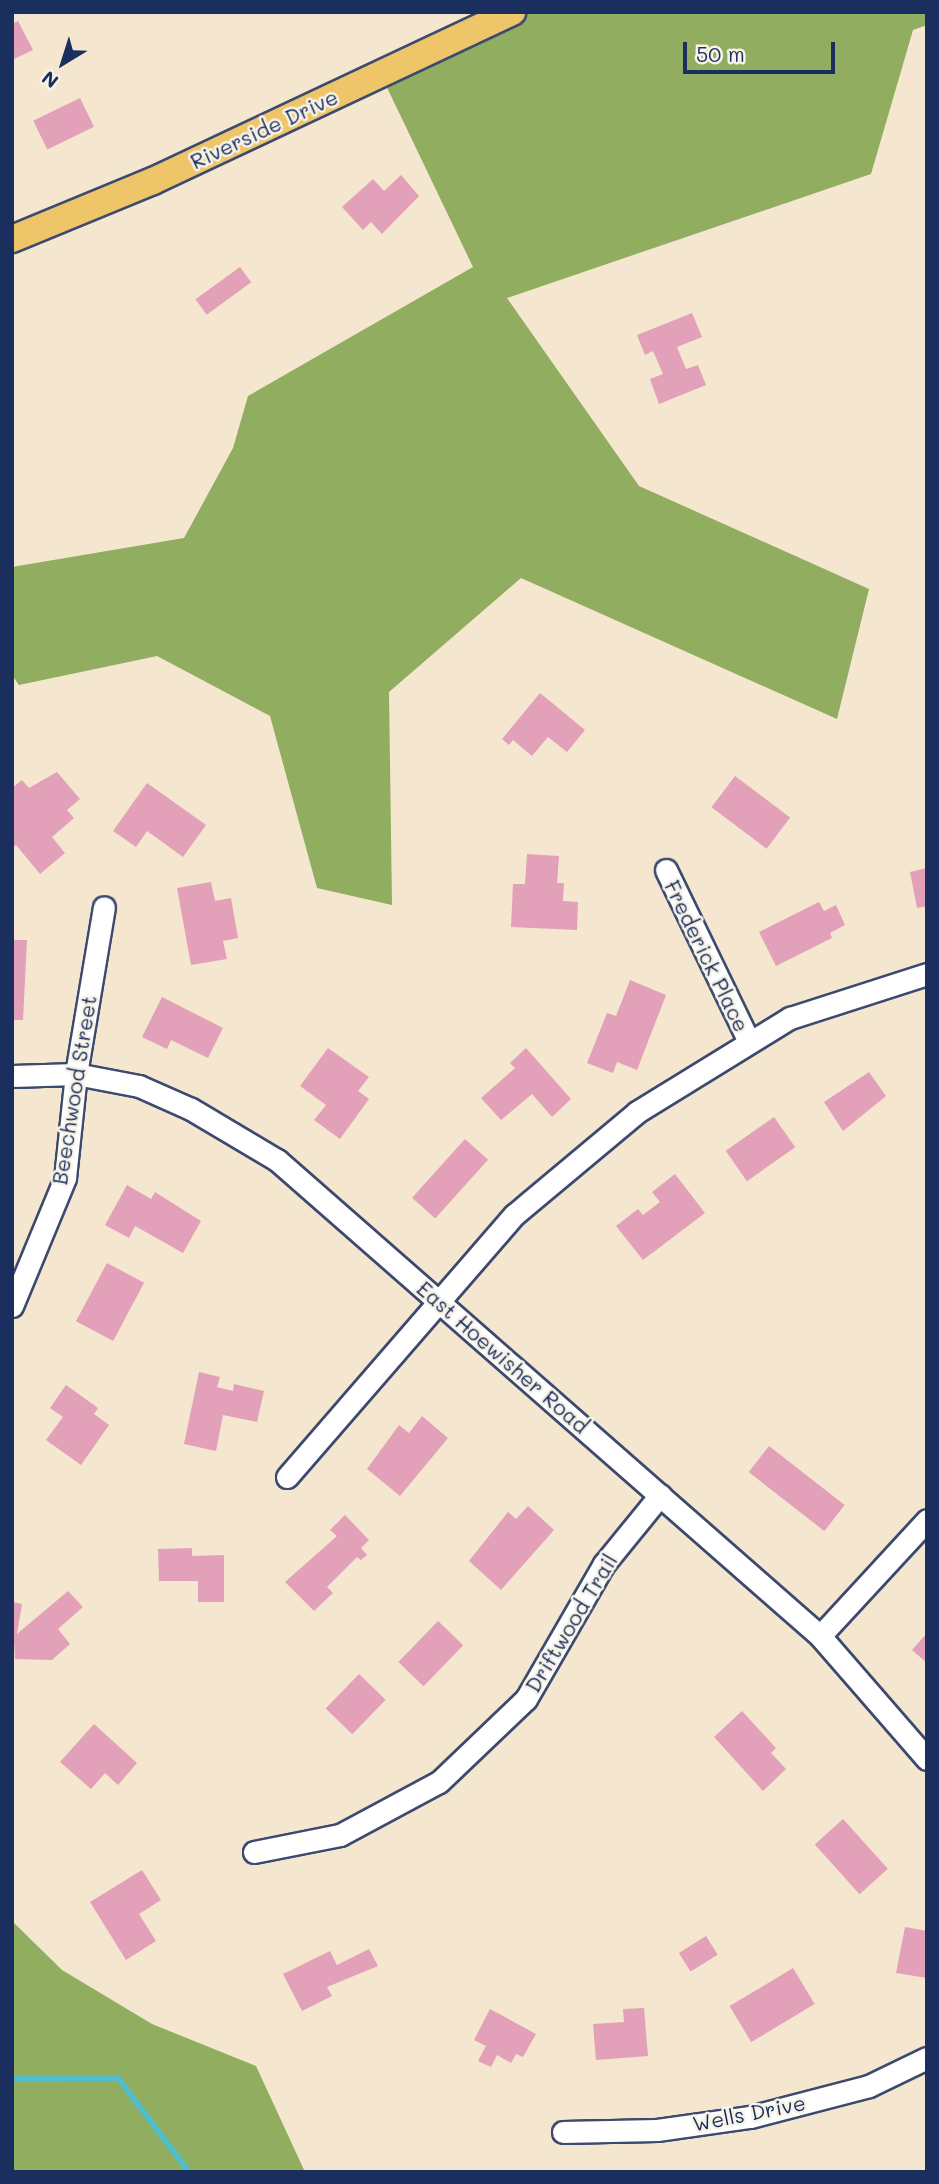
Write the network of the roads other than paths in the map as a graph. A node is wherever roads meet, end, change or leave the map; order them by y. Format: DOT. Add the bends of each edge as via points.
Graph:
graph roads {
  1 [pos="512,12"];
  2 [pos="12,239"];
  3 [pos="666,870"];
  4 [pos="104,907"];
  5 [pos="927,974"];
  6 [pos="749,1042"];
  7 [pos="76,1074"];
  8 [pos="12,1076"];
  9 [pos="438,1299"];
  10 [pos="12,1306"];
  11 [pos="287,1477"];
  12 [pos="660,1495"];
  13 [pos="927,1521"];
  14 [pos="820,1636"];
  15 [pos="927,1759"];
  16 [pos="254,1852"];
  17 [pos="927,2058"];
  18 [pos="563,2132"];
  1 -- 2 [label="main road, Riverside Drive" via="153,181"];
  3 -- 6 [label="street, Frederick Place"];
  4 -- 7 [label="street, Beechwood Street"];
  5 -- 6 [label="street" via="790,1018"];
  6 -- 9 [label="street" via="637,1112 582,1156 513,1215"];
  7 -- 8 [label="street, East Hoewisher Road"];
  7 -- 9 [label="street, East Hoewisher Road" via="139,1086 191,1109 277,1160"];
  7 -- 10 [label="street, Beechwood Street" via="65,1178"];
  9 -- 11 [label="street"];
  9 -- 12 [label="street, East Hoewisher Road"];
  12 -- 14 [label="street, East Hoewisher Road"];
  12 -- 16 [label="street, Driftwood Trail" via="604,1564 526,1699 439,1782 340,1835"];
  13 -- 14 [label="street"];
  14 -- 15 [label="street, East Hoewisher Road"];
  17 -- 18 [label="street, Wells Drive" via="869,2086 750,2117 657,2130"];
}
